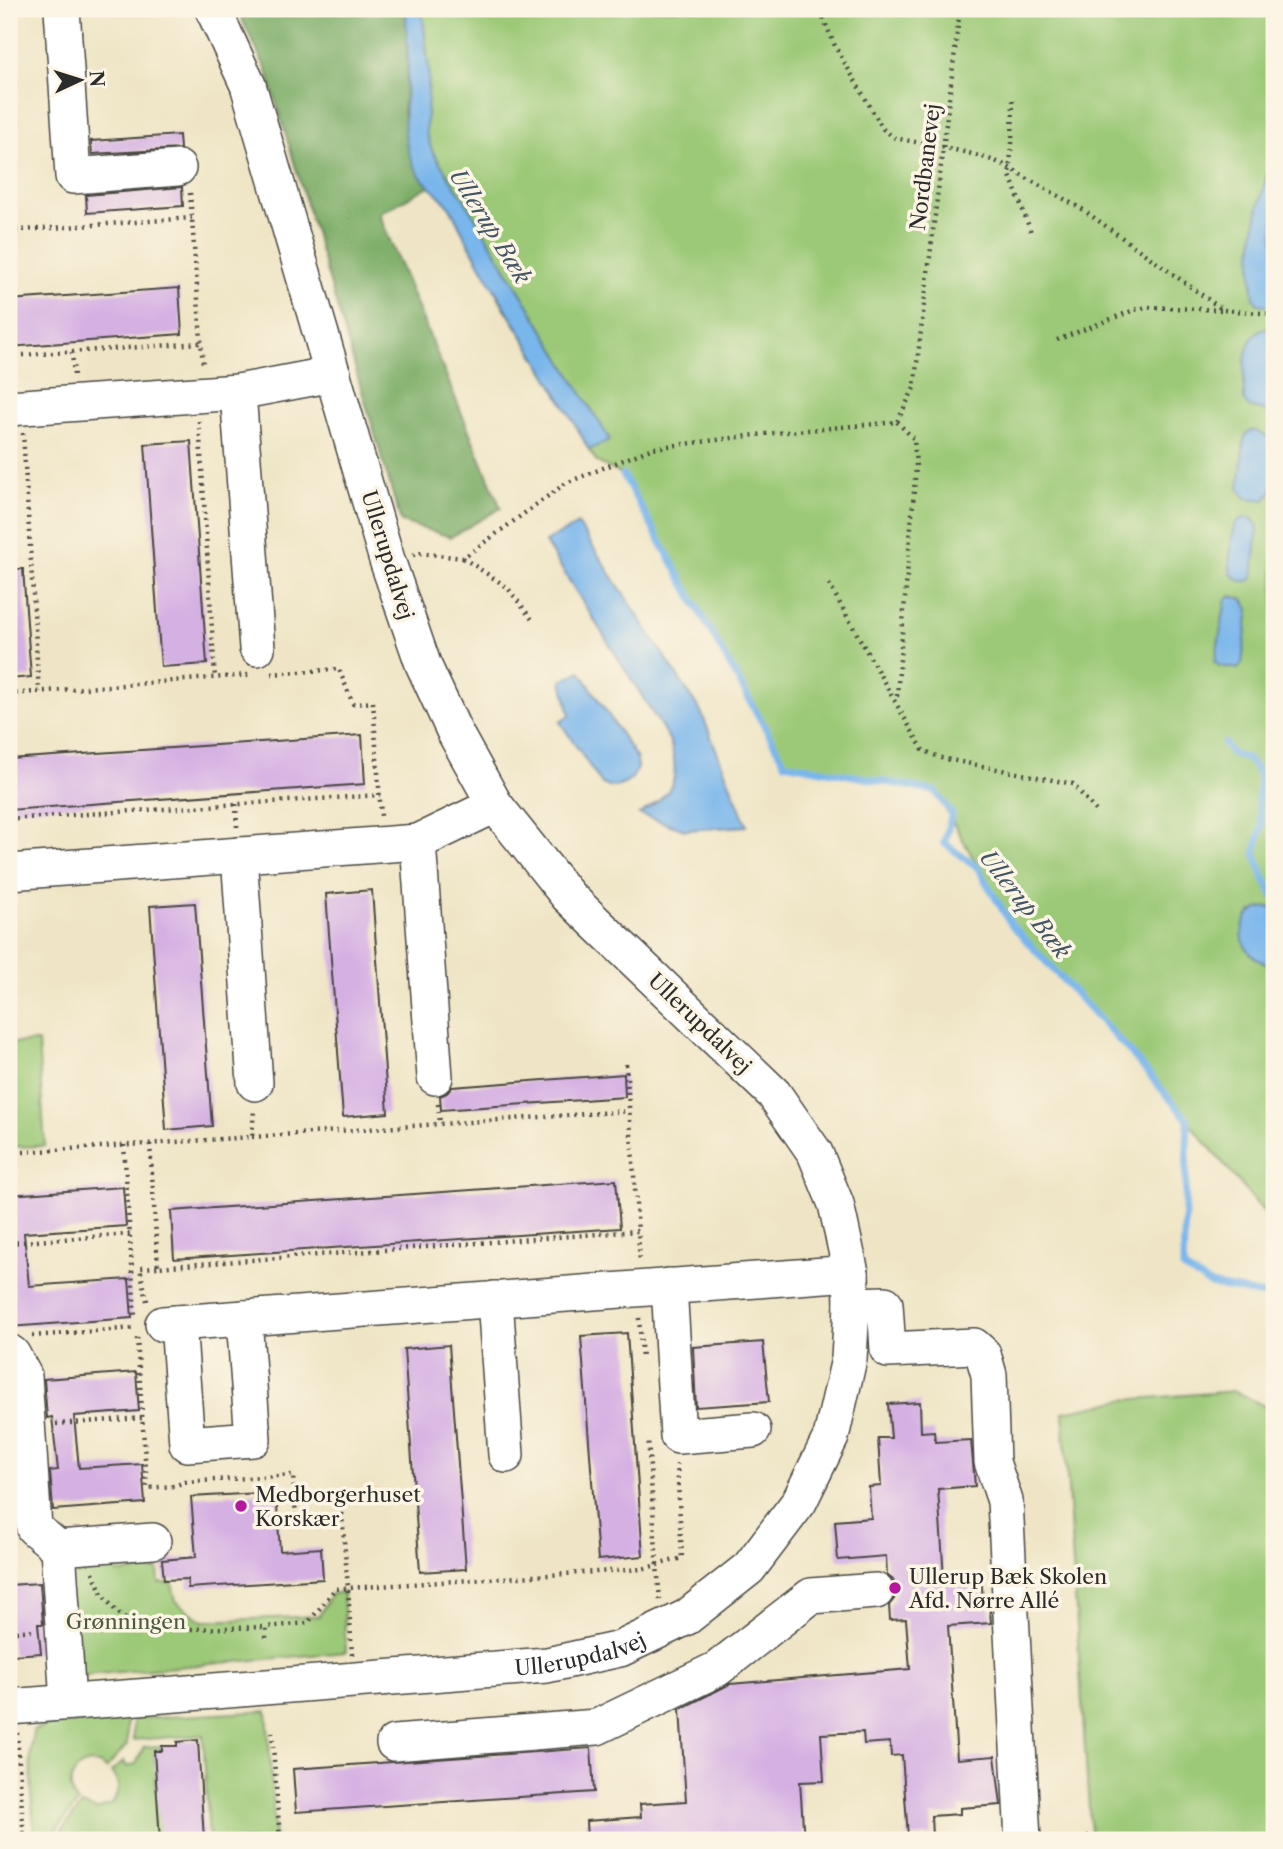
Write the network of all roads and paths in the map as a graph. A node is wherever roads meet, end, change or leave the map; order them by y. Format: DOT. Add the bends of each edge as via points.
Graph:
graph roads {
  1 [pos="62,9"];
  2 [pos="213,9"];
  3 [pos="960,9"];
  4 [pos="823,18"];
  5 [pos="1013,100"];
  6 [pos="943,149"];
  7 [pos="1010,166"];
  8 [pos="178,169"];
  9 [pos="9,231"];
  10 [pos="1031,232"];
  11 [pos="1223,310"];
  12 [pos="1274,314"];
  13 [pos="1058,340"];
  14 [pos="201,343"];
  15 [pos="9,356"];
  16 [pos="334,374"];
  17 [pos="213,394"];
  18 [pos="15,408"];
  19 [pos="897,422"];
  20 [pos="463,558"];
  21 [pos="387,560"];
  22 [pos="829,584"];
  23 [pos="534,622"];
  24 [pos="257,649"];
  25 [pos="215,678"];
  26 [pos="39,692"];
  27 [pos="9,694"];
  28 [pos="894,700"];
  29 [pos="380,795"];
  30 [pos="495,804"];
  31 [pos="1096,811"];
  32 [pos="9,818"];
  33 [pos="418,842"];
  34 [pos="383,844"];
  35 [pos="239,855"];
  36 [pos="9,872"];
  37 [pos="626,1064"];
  38 [pos="435,1077"];
  39 [pos="255,1083"];
  40 [pos="629,1111"];
  41 [pos="252,1137"];
  42 [pos="150,1144"];
  43 [pos="9,1153"];
  44 [pos="638,1231"];
  45 [pos="130,1234"];
  46 [pos="9,1243"];
  47 [pos="852,1289"];
  48 [pos="646,1298"];
  49 [pos="495,1299"];
  50 [pos="244,1318"];
  51 [pos="159,1325"];
  52 [pos="12,1357"];
  53 [pos="642,1358"];
  54 [pos="142,1418"];
  55 [pos="27,1426"];
  56 [pos="752,1430"];
  57 [pos="662,1432"];
  58 [pos="506,1455"];
  59 [pos="153,1541"];
  60 [pos="70,1547"];
  61 [pos="657,1565"];
  62 [pos="348,1588"];
  63 [pos="876,1591"];
  64 [pos="266,1627"];
  65 [pos="663,1629"];
  66 [pos="266,1640"];
  67 [pos="354,1680"];
  68 [pos="68,1702"];
  69 [pos="12,1706"];
  70 [pos="272,1732"];
  71 [pos="394,1743"];
  72 [pos="1091,1835"];
  73 [pos="24,1840"];
  74 [pos="280,1840"];
  75 [pos="1023,1840"];
  76 [pos="1082,1840"];
  1 -- 8 [label="street" via="73,176"];
  2 -- 16 [label="street, Ullerupdalvej" via="248,85"];
  3 -- 6 [label="path, Nordbanevej"];
  4 -- 6 [label="path" via="883,129 895,138"];
  5 -- 7 [label="path"];
  6 -- 7 [label="path"];
  6 -- 19 [label="path, Nordbanevej" via="914,388"];
  7 -- 10 [label="path" via="1010,181"];
  7 -- 11 [label="path" via="1082,209"];
  9 -- 14 [label="path" via="192,218"];
  11 -- 12 [label="path"];
  11 -- 13 [label="path" via="1147,307"];
  14 -- 15 [label="path"];
  14 -- 17 [label="path"];
  16 -- 17 [label="street"];
  16 -- 21 [label="street, Ullerupdalvej"];
  17 -- 18 [label="street"];
  17 -- 24 [label="street"];
  17 -- 25 [label="path"];
  18 -- 26 [label="path"];
  19 -- 20 [label="path" via="653,448 566,483"];
  19 -- 28 [label="path" via="914,439 916,466"];
  20 -- 21 [label="path" via="420,553"];
  20 -- 23 [label="path" via="507,587"];
  21 -- 30 [label="street, Ullerupdalvej" via="422,664"];
  22 -- 28 [label="path"];
  25 -- 26 [label="path"];
  25 -- 29 [label="path" via="339,669 353,704 373,702"];
  26 -- 27 [label="path"];
  28 -- 31 [label="path" via="923,750 941,758 1073,784"];
  29 -- 32 [label="path"];
  29 -- 34 [label="path"];
  30 -- 33 [label="street"];
  30 -- 47 [label="street, Ullerupdalvej" via="568,896 774,1094 815,1153 836,1204"];
  33 -- 34 [label="street"];
  33 -- 38 [label="street"];
  34 -- 35 [label="street"];
  35 -- 36 [label="street"];
  35 -- 39 [label="street"];
  37 -- 40 [label="path"];
  39 -- 41 [label="path"];
  40 -- 41 [label="path"];
  40 -- 44 [label="path"];
  41 -- 42 [label="path"];
  42 -- 43 [label="path"];
  42 -- 44 [label="path" via="158,1267"];
  44 -- 48 [label="path"];
  45 -- 46 [label="path"];
  47 -- 48 [label="street"];
  47 -- 65 [label="street, Ullerupdalvej" via="849,1359 831,1437 801,1499 749,1568 687,1617"];
  47 -- 75 [label="street" via="885,1304 888,1350 974,1346 983,1354 989,1375 992,1462 1005,1501"];
  48 -- 49 [label="street"];
  48 -- 53 [label="path" via="639,1317"];
  48 -- 57 [label="street"];
  49 -- 50 [label="street"];
  49 -- 58 [label="street"];
  50 -- 51 [label="street"];
  50 -- 51 [label="street" via="253,1439 187,1444"];
  51 -- 52 [label="path" via="27,1337"];
  52 -- 55 [label="street" via="24,1376"];
  54 -- 55 [label="path"];
  55 -- 60 [label="street" via="34,1528"];
  56 -- 57 [label="street"];
  57 -- 61 [label="path"];
  57 -- 61 [label="path" via="677,1468 682,1558"];
  59 -- 60 [label="street"];
  60 -- 64 [label="path" via="102,1594 131,1623 152,1630"];
  60 -- 68 [label="street"];
  61 -- 62 [label="path"];
  61 -- 65 [label="path"];
  62 -- 64 [label="path" via="335,1589 308,1623"];
  62 -- 67 [label="path"];
  63 -- 71 [label="street" via="811,1596 718,1670 597,1727"];
  64 -- 66 [label="path"];
  65 -- 67 [label="street, Ullerupdalvej" via="620,1649 547,1665"];
  67 -- 68 [label="street, Ullerupdalvej"];
  68 -- 69 [label="street, Ullerupdalvej"];
  69 -- 73 [label="path"];
  70 -- 74 [label="path"];
  72 -- 76 [label="path"];
}
